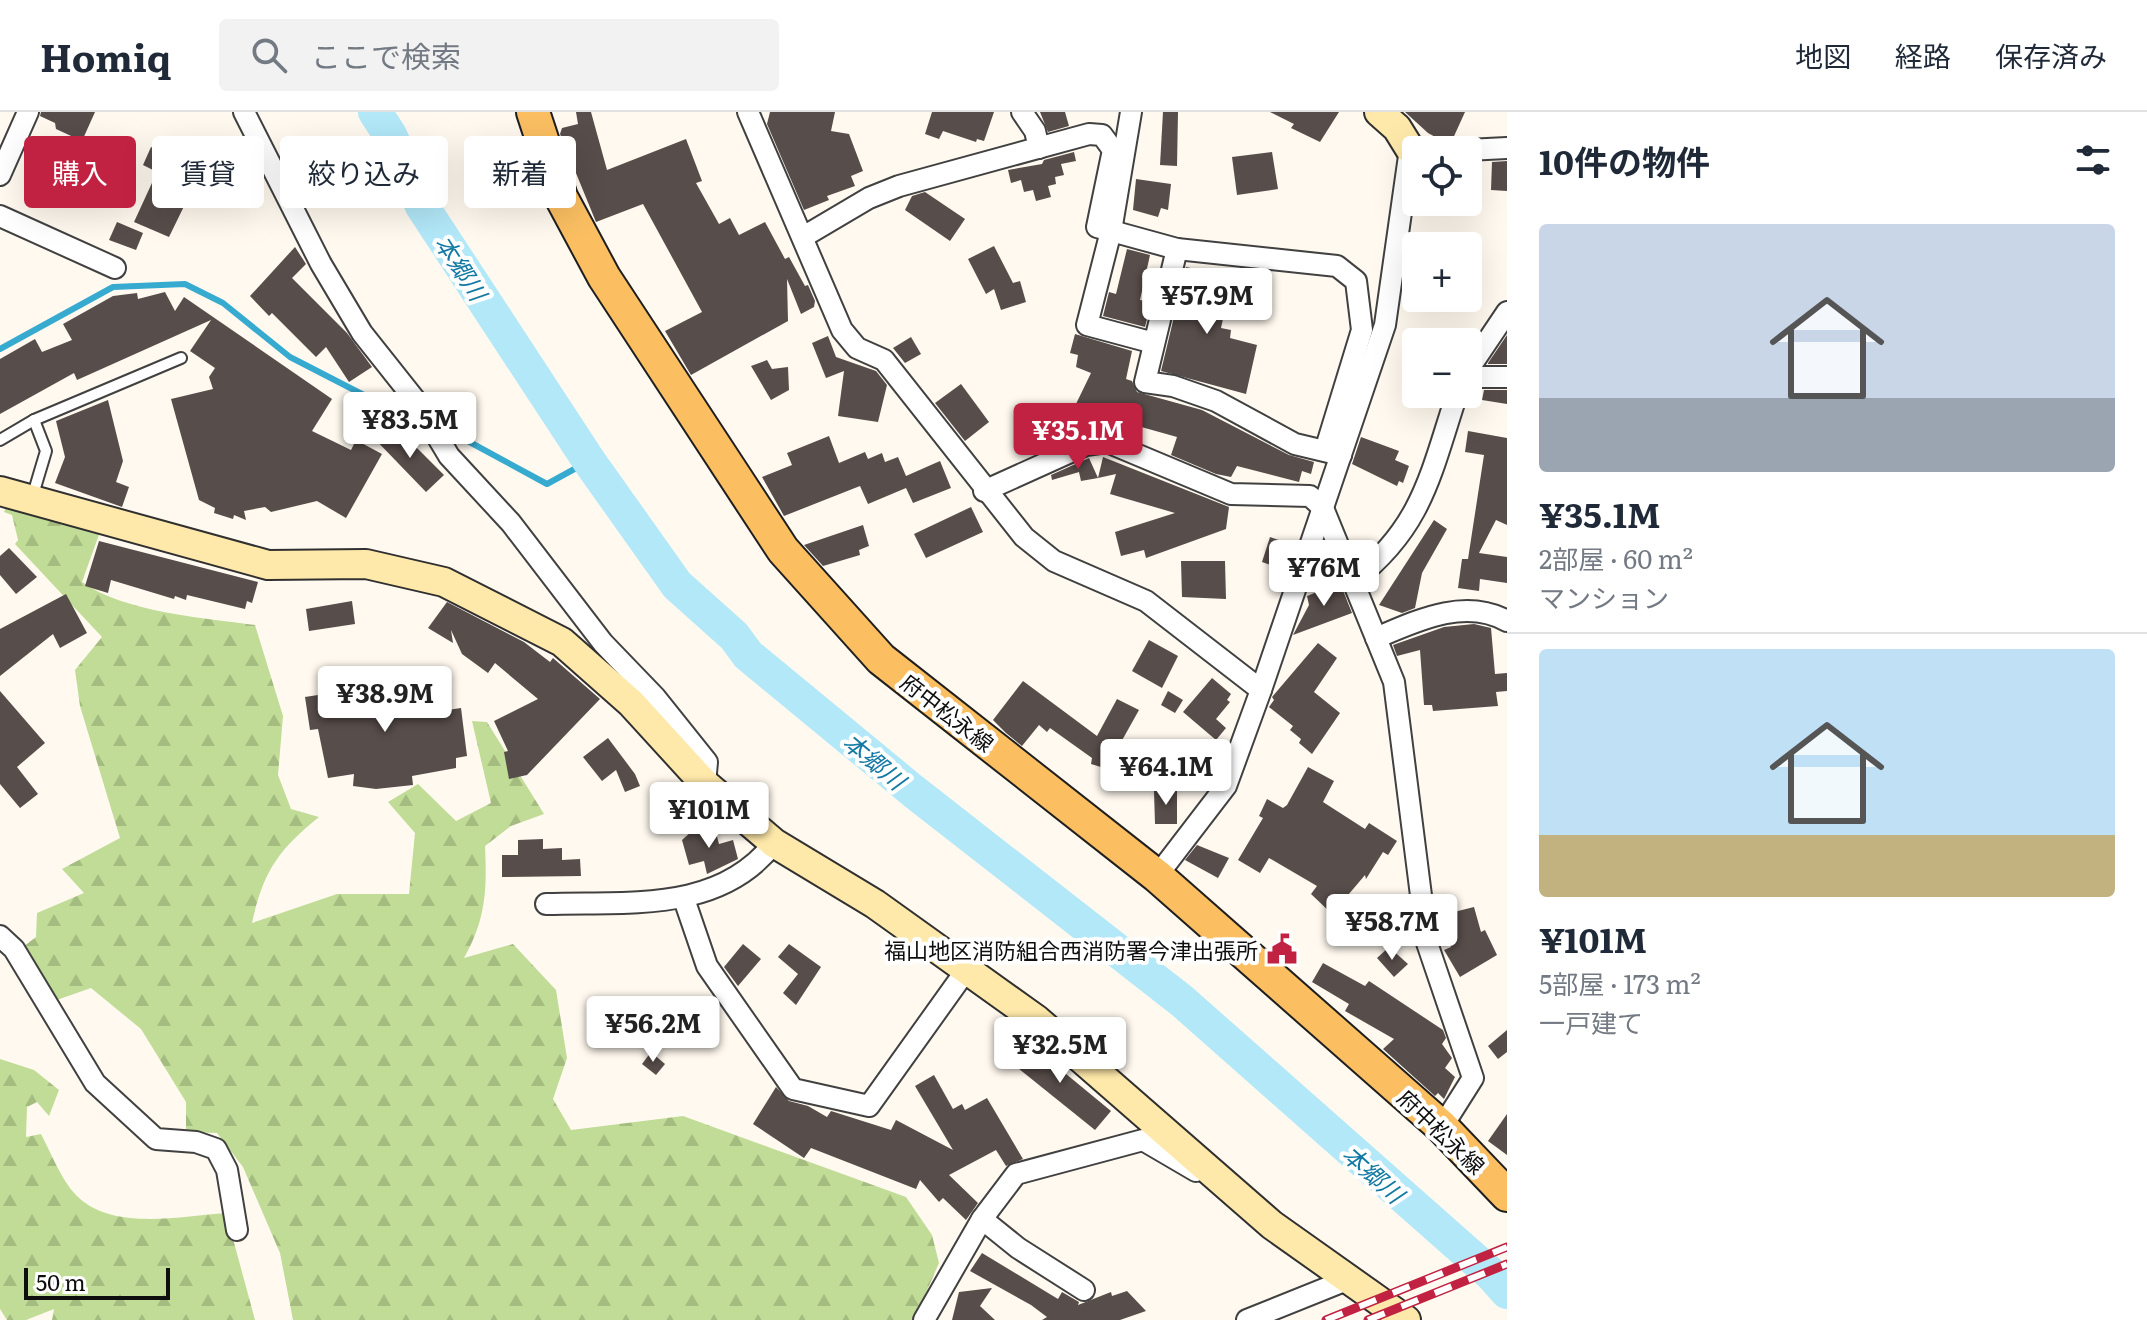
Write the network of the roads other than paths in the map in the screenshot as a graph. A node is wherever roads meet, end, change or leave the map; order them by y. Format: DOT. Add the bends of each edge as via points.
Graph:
graph roads {
  1 [pos="28,112"];
  2 [pos="244,112"];
  3 [pos="533,112"];
  4 [pos="748,112"];
  5 [pos="1022,112"];
  6 [pos="1131,112"];
  7 [pos="1379,112"];
  8 [pos="1403,136"];
  9 [pos="1039,148"];
  10 [pos="1507,148"];
  11 [pos="1482,149"];
  12 [pos="0,175"];
  13 [pos="0,216"];
  14 [pos="1403,216"];
  15 [pos="1111,231"];
  16 [pos="803,237"];
  17 [pos="1177,249"];
  18 [pos="115,268"];
  19 [pos="1507,312"];
  20 [pos="1154,343"];
  21 [pos="1482,349"];
  22 [pos="181,358"];
  23 [pos="1482,377"];
  24 [pos="1507,377"];
  25 [pos="1452,408"];
  26 [pos="34,420"];
  27 [pos="0,440"];
  28 [pos="1341,455"];
  29 [pos="0,491"];
  30 [pos="984,491"];
  31 [pos="31,499"];
  32 [pos="1323,508"];
  33 [pos="1354,580"];
  34 [pos="1507,621"];
  35 [pos="1376,638"];
  36 [pos="1261,690"];
  37 [pos="705,784"];
  38 [pos="774,843"];
  39 [pos="1157,876"];
  40 [pos="684,899"];
  41 [pos="546,904"];
  42 [pos="0,936"];
  43 [pos="967,969"];
  44 [pos="1442,1127"];
  45 [pos="1237,1194"];
  46 [pos="1507,1195"];
  47 [pos="982,1219"];
  48 [pos="237,1230"];
  49 [pos="1349,1279"];
  50 [pos="1084,1290"];
  51 [pos="1260,1317"];
  52 [pos="924,1320"];
  53 [pos="1406,1320"];
  1 -- 12 [label="street"];
  2 -- 37 [label="street" via="349,310 449,456 511,523 603,643 707,762"];
  3 -- 39 [label="main road, 府中松永線" via="561,197 604,277 783,550 881,659"];
  4 -- 16 [label="street"];
  5 -- 9 [label="street"];
  6 -- 15 [label="street"];
  7 -- 8 [label="street"];
  9 -- 15 [label="street" via="1102,135 1113,150 1097,227"];
  9 -- 16 [label="street" via="899,186"];
  10 -- 11 [label="street"];
  13 -- 18 [label="street"];
  14 -- 28 [label="street" via="1385,325"];
  15 -- 17 [label="street"];
  15 -- 20 [label="street" via="1087,325"];
  16 -- 30 [label="street" via="842,330 857,348 884,360"];
  17 -- 20 [label="street"];
  17 -- 28 [label="street" via="1337,266 1356,281 1362,330 1328,441"];
  19 -- 21 [label="street"];
  20 -- 28 [label="street" via="1145,382 1216,401 1295,444"];
  22 -- 26 [label="lane"];
  23 -- 24 [label="street"];
  25 -- 33 [label="street" via="1420,505 1386,555"];
  26 -- 27 [label="lane"];
  26 -- 31 [label="lane" via="46,451"];
  28 -- 32 [label="street"];
  29 -- 31 [label="street"];
  30 -- 32 [label="street" via="1086,445 1107,442 1231,494 1310,496"];
  30 -- 36 [label="street" via="1024,537 1054,561 1146,601"];
  31 -- 37 [label="street" via="268,565 366,564 444,582 562,642 631,703"];
  32 -- 33 [label="street"];
  32 -- 36 [label="street"];
  33 -- 35 [label="street"];
  34 -- 35 [label="street" via="1491,612 1451,612"];
  35 -- 44 [label="street" via="1394,682 1427,943 1473,1078"];
  36 -- 39 [label="street" via="1226,786"];
  37 -- 38 [label="street"];
  38 -- 40 [label="street" via="756,866"];
  38 -- 43 [label="street" via="875,904"];
  39 -- 44 [label="main road, 府中松永線"];
  40 -- 41 [label="street"];
  40 -- 43 [label="street" via="707,966 793,1089 869,1106"];
  42 -- 48 [label="street" via="14,949 95,1083 156,1139 216,1149 227,1170"];
  43 -- 45 [label="street" via="1037,1020"];
  44 -- 46 [label="main road, 府中松永線"];
  45 -- 47 [label="street" via="1143,1140 1016,1174"];
  45 -- 49 [label="street"];
  47 -- 50 [label="street"];
  47 -- 52 [label="street"];
  49 -- 51 [label="street"];
  49 -- 53 [label="street"];
}
